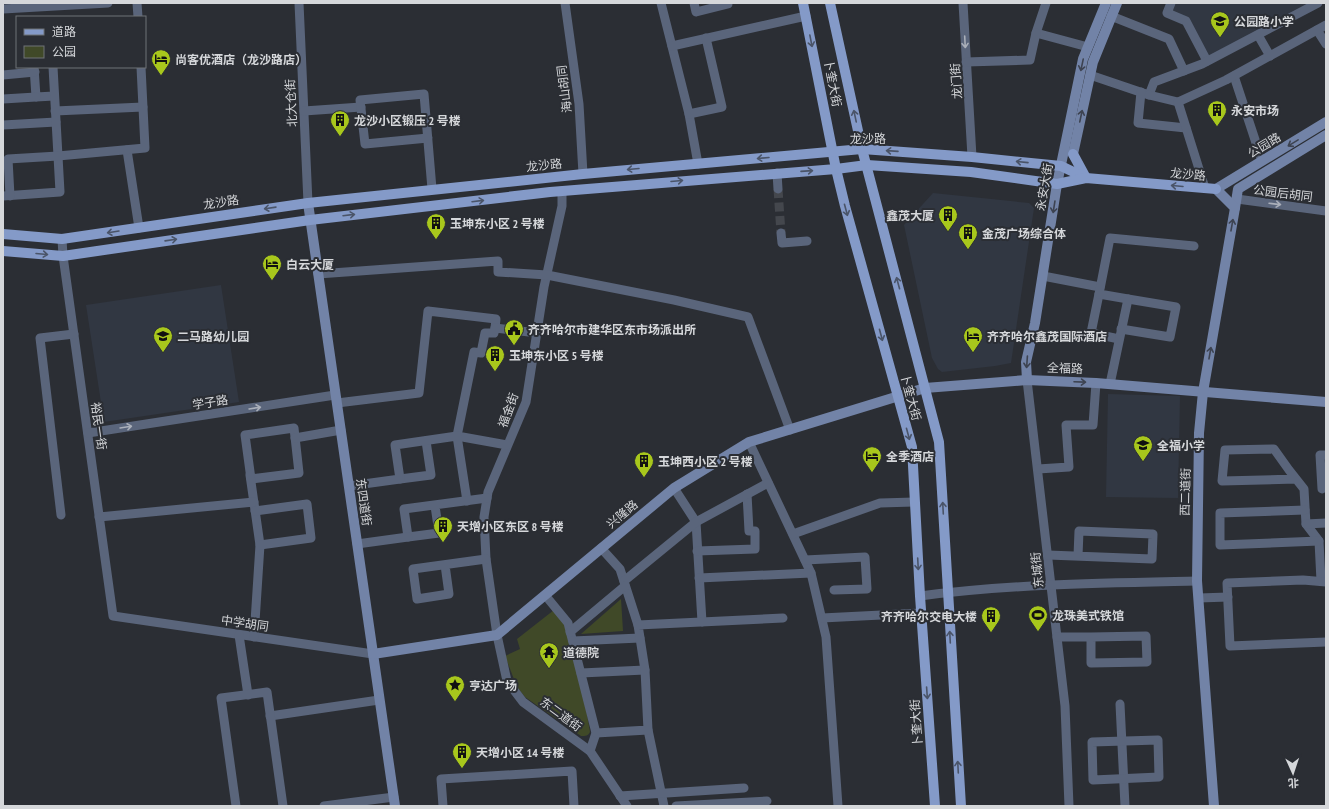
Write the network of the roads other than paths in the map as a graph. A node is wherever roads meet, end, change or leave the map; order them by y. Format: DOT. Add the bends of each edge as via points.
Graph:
graph roads {
  1 [pos="108,3"];
  2 [pos="137,3"];
  3 [pos="299,3"];
  4 [pos="565,3"];
  5 [pos="661,3"];
  6 [pos="694,3"];
  7 [pos="728,3"];
  8 [pos="803,3"];
  9 [pos="830,3"];
  10 [pos="963,3"];
  11 [pos="1046,3"];
  12 [pos="1106,3"];
  13 [pos="1117,3"];
  14 [pos="1171,3"];
  15 [pos="1318,3"];
  16 [pos="3,7"];
  17 [pos="31,12"];
  18 [pos="138,16"];
  19 [pos="806,16"];
  20 [pos="1111,16"];
  21 [pos="1326,25"];
  22 [pos="1317,30"];
  23 [pos="1036,33"];
  24 [pos="1258,35"];
  25 [pos="706,38"];
  26 [pos="1326,44"];
  27 [pos="672,46"];
  28 [pos="1088,47"];
  29 [pos="1270,56"];
  30 [pos="1207,61"];
  31 [pos="966,62"];
  32 [pos="53,68"];
  33 [pos="141,68"];
  34 [pos="35,70"];
  35 [pos="1184,71"];
  36 [pos="3,75"];
  37 [pos="1090,75"];
  38 [pos="1234,76"];
  39 [pos="1145,93"];
  40 [pos="54,96"];
  41 [pos="36,97"];
  42 [pos="3,99"];
  43 [pos="1178,102"];
  44 [pos="143,107"];
  45 [pos="361,107"];
  46 [pos="55,111"];
  47 [pos="304,111"];
  48 [pos="689,114"];
  49 [pos="56,122"];
  50 [pos="1326,122"];
  51 [pos="3,124"];
  52 [pos="1186,128"];
  53 [pos="1326,135"];
  54 [pos="428,138"];
  55 [pos="862,149"];
  56 [pos="127,150"];
  57 [pos="833,152"];
  58 [pos="58,156"];
  59 [pos="972,157"];
  60 [pos="1262,161"];
  61 [pos="698,164"];
  62 [pos="867,164"];
  63 [pos="1061,166"];
  64 [pos="836,169"];
  65 [pos="777,173"];
  66 [pos="583,174"];
  67 [pos="1086,178"];
  68 [pos="1057,184"];
  69 [pos="1205,188"];
  70 [pos="432,189"];
  71 [pos="778,189"];
  72 [pos="1216,189"];
  73 [pos="562,191"];
  74 [pos="6,196"];
  75 [pos="308,202"];
  76 [pos="1236,204"];
  77 [pos="1326,211"];
  78 [pos="310,220"];
  79 [pos="140,228"];
  80 [pos="781,233"];
  81 [pos="3,234"];
  82 [pos="62,239"];
  83 [pos="807,241"];
  84 [pos="1194,246"];
  85 [pos="3,251"];
  86 [pos="63,256"];
  87 [pos="318,274"];
  88 [pos="547,275"];
  89 [pos="1043,276"];
  90 [pos="1100,291"];
  91 [pos="1128,299"];
  92 [pos="495,328"];
  93 [pos="1122,329"];
  94 [pos="537,333"];
  95 [pos="74,334"];
  96 [pos="1119,339"];
  97 [pos="1027,380"];
  98 [pos="1096,383"];
  99 [pos="1110,384"];
  100 [pos="925,388"];
  101 [pos="1203,392"];
  102 [pos="898,397"];
  103 [pos="336,399"];
  104 [pos="1326,402"];
  105 [pos="341,430"];
  106 [pos="790,430"];
  107 [pos="88,433"];
  108 [pos="457,436"];
  109 [pos="295,438"];
  110 [pos="426,441"];
  111 [pos="749,442"];
  112 [pos="507,445"];
  113 [pos="1326,455"];
  114 [pos="1038,469"];
  115 [pos="250,475"];
  116 [pos="400,479"];
  117 [pos="1296,479"];
  118 [pos="768,483"];
  119 [pos="349,486"];
  120 [pos="674,488"];
  121 [pos="1304,489"];
  122 [pos="1324,489"];
  123 [pos="748,494"];
  124 [pos="487,498"];
  125 [pos="467,501"];
  126 [pos="914,502"];
  127 [pos="435,506"];
  128 [pos="254,507"];
  129 [pos="1305,510"];
  130 [pos="61,514"];
  131 [pos="99,517"];
  132 [pos="696,522"];
  133 [pos="1326,523"];
  134 [pos="1306,524"];
  135 [pos="793,534"];
  136 [pos="408,538"];
  137 [pos="1319,541"];
  138 [pos="357,544"];
  139 [pos="260,545"];
  140 [pos="601,548"];
  141 [pos="697,551"];
  142 [pos="1048,555"];
  143 [pos="1078,556"];
  144 [pos="486,559"];
  145 [pos="805,560"];
  146 [pos="445,565"];
  147 [pos="811,573"];
  148 [pos="699,578"];
  149 [pos="1197,581"];
  150 [pos="1324,582"];
  151 [pos="625,583"];
  152 [pos="1051,584"];
  153 [pos="834,590"];
  154 [pos="948,592"];
  155 [pos="545,595"];
  156 [pos="920,596"];
  157 [pos="1228,597"];
  158 [pos="1199,598"];
  159 [pos="921,613"];
  160 [pos="113,616"];
  161 [pos="783,618"];
  162 [pos="822,618"];
  163 [pos="702,622"];
  164 [pos="638,625"];
  165 [pos="570,632"];
  166 [pos="239,635"];
  167 [pos="497,635"];
  168 [pos="254,637"];
  169 [pos="1057,637"];
  170 [pos="1091,637"];
  171 [pos="640,638"];
  172 [pos="573,641"];
  173 [pos="1326,642"];
  174 [pos="373,654"];
  175 [pos="645,670"];
  176 [pos="581,673"];
  177 [pos="248,695"];
  178 [pos="379,700"];
  179 [pos="1120,704"];
  180 [pos="270,716"];
  181 [pos="648,730"];
  182 [pos="596,733"];
  183 [pos="1122,741"];
  184 [pos="590,751"];
  185 [pos="1123,778"];
  186 [pos="744,788"];
  187 [pos="661,793"];
  188 [pos="620,796"];
  189 [pos="767,801"];
  190 [pos="394,802"];
  191 [pos="236,806"];
  192 [pos="283,806"];
  193 [pos="324,806"];
  194 [pos="443,806"];
  195 [pos="574,806"];
  196 [pos="627,806"];
  197 [pos="664,806"];
  198 [pos="676,806"];
  199 [pos="838,806"];
  200 [pos="936,806"];
  201 [pos="961,806"];
  202 [pos="1068,806"];
  203 [pos="1125,806"];
  204 [pos="1214,806"];
  1 -- 17 [label="street"];
  2 -- 18 [label="street"];
  3 -- 47 [label="street, 北大仓街"];
  4 -- 66 [label="street, 海山胡同" via="579,104"];
  5 -- 27 [label="street"];
  6 -- 7 [label="street" via="696,12"];
  8 -- 19 [label="main road, 卜奎大街"];
  55 -- 9 [label="main road, 卜奎大街, one-way"];
  10 -- 31 [label="street, 龙门街, one-way"];
  11 -- 23 [label="street"];
  12 -- 28 [label="main road, 永安大街"];
  13 -- 20 [label="main road"];
  14 -- 30 [label="street" via="1167,14 1186,21"];
  15 -- 24 [label="street"];
  16 -- 17 [label="street"];
  19 -- 25 [label="street"];
  19 -- 57 [label="main road, 卜奎大街, one-way"];
  20 -- 35 [label="street" via="1169,39"];
  20 -- 37 [label="main road"];
  21 -- 22 [label="street"];
  22 -- 26 [label="street"];
  22 -- 29 [label="street"];
  23 -- 28 [label="street"];
  23 -- 31 [label="street" via="1030,60"];
  24 -- 29 [label="street"];
  24 -- 30 [label="street"];
  25 -- 27 [label="street"];
  25 -- 48 [label="street" via="722,107"];
  27 -- 48 [label="street"];
  28 -- 63 [label="main road, 永安大街, one-way" via="1083,59"];
  29 -- 38 [label="street"];
  30 -- 35 [label="street"];
  31 -- 59 [label="street, 龙门街"];
  32 -- 40 [label="street"];
  33 -- 44 [label="street"];
  34 -- 36 [label="street"];
  34 -- 41 [label="street"];
  35 -- 39 [label="street" via="1154,82"];
  37 -- 39 [label="street"];
  67 -- 37 [label="main road, one-way" via="1073,154"];
  38 -- 43 [label="street"];
  38 -- 60 [label="street"];
  39 -- 43 [label="street"];
  39 -- 52 [label="street" via="1138,123"];
  40 -- 41 [label="street"];
  40 -- 46 [label="street"];
  41 -- 42 [label="street"];
  43 -- 52 [label="street"];
  44 -- 46 [label="street"];
  44 -- 56 [label="street" via="145,148"];
  45 -- 47 [label="street"];
  45 -- 54 [label="street" via="365,144"];
  45 -- 54 [label="street" via="360,100 424,94"];
  46 -- 49 [label="street"];
  47 -- 75 [label="street, 北大仓街"];
  48 -- 61 [label="street"];
  49 -- 51 [label="street"];
  49 -- 58 [label="street"];
  50 -- 60 [label="main road, 公园路, one-way"];
  52 -- 69 [label="street"];
  53 -- 76 [label="main road, 公园路" via="1238,189"];
  54 -- 70 [label="street"];
  55 -- 57 [label="main road, 龙沙路"];
  59 -- 55 [label="main road, 龙沙路, one-way"];
  55 -- 62 [label="main road, 卜奎大街"];
  56 -- 58 [label="street"];
  56 -- 79 [label="street"];
  57 -- 61 [label="main road, 龙沙路, one-way"];
  57 -- 64 [label="main road, 卜奎大街"];
  58 -- 74 [label="street" via="8,159"];
  58 -- 74 [label="street" via="60,192"];
  63 -- 59 [label="main road, 龙沙路, one-way"];
  60 -- 72 [label="main road, 公园路"];
  61 -- 66 [label="main road, 龙沙路, one-way"];
  62 -- 64 [label="main road, 龙沙路"];
  62 -- 68 [label="main road, 龙沙路" via="971,172"];
  100 -- 62 [label="main road, 卜奎大街, one-way"];
  63 -- 67 [label="main road, 龙沙路"];
  63 -- 68 [label="main road, 永安大街"];
  65 -- 64 [label="main road, 龙沙路, one-way"];
  64 -- 102 [label="main road, 卜奎大街, one-way"];
  65 -- 71 [label="street"];
  73 -- 65 [label="main road, 龙沙路, one-way"];
  66 -- 70 [label="main road, 龙沙路"];
  67 -- 68 [label="main road, 龙沙路"];
  69 -- 67 [label="main road, 龙沙路, one-way"];
  68 -- 89 [label="main road, 永安大街, one-way"];
  69 -- 72 [label="main road, 龙沙路"];
  70 -- 75 [label="main road, 龙沙路"];
  72 -- 76 [label="main road"];
  78 -- 73 [label="main road, 龙沙路, one-way"];
  73 -- 88 [label="street, 福金街" via="562,206"];
  75 -- 78 [label="main road, 东四道街"];
  75 -- 79 [label="main road, 龙沙路, one-way"];
  76 -- 77 [label="street, 公园后胡同, one-way"];
  101 -- 76 [label="main road, 西二道街, one-way"];
  86 -- 78 [label="main road, 龙沙路, one-way"];
  78 -- 87 [label="main road, 东四道街"];
  79 -- 82 [label="main road, 龙沙路, one-way"];
  80 -- 83 [label="street" via="782,243"];
  81 -- 82 [label="main road, 龙沙路"];
  82 -- 86 [label="street, 裕民一街"];
  84 -- 90 [label="street" via="1110,238"];
  85 -- 86 [label="main road, 龙沙路, one-way"];
  86 -- 95 [label="street, 裕民一街"];
  87 -- 88 [label="street" via="498,261 498,272"];
  87 -- 103 [label="main road, 东四道街"];
  88 -- 94 [label="street, 福金街"];
  88 -- 106 [label="street" via="674,300 748,318"];
  89 -- 90 [label="street"];
  89 -- 97 [label="main road, 永安大街, one-way" via="1026,362"];
  90 -- 91 [label="street"];
  90 -- 96 [label="street" via="1091,333"];
  91 -- 93 [label="street"];
  91 -- 93 [label="street" via="1176,307 1170,337"];
  92 -- 94 [label="street"];
  92 -- 103 [label="street, 学子路" via="496,319 428,311 419,393"];
  92 -- 108 [label="street" via="494,333 485,333 481,353 474,352"];
  93 -- 96 [label="street"];
  94 -- 112 [label="street, 福金街" via="526,402"];
  95 -- 107 [label="street, 裕民一街"];
  95 -- 130 [label="street" via="40,338"];
  96 -- 99 [label="street"];
  97 -- 98 [label="main road, 全福路, one-way"];
  97 -- 100 [label="main road, 全福路"];
  97 -- 114 [label="street, 东城街"];
  98 -- 99 [label="main road, 全福路"];
  98 -- 114 [label="street" via="1093,425 1066,426 1069,467"];
  99 -- 101 [label="main road, 全福路"];
  100 -- 102 [label="main road, 全福路"];
  154 -- 100 [label="main road, 卜奎大街, one-way" via="939,442"];
  101 -- 104 [label="main road, 全福路"];
  101 -- 149 [label="main road, 西二道街" via="1199,433"];
  102 -- 106 [label="main road, 兴隆路"];
  102 -- 126 [label="main road, 卜奎大街, one-way" via="912,448"];
  103 -- 105 [label="main road, 东四道街"];
  107 -- 103 [label="street, 学子路, one-way"];
  105 -- 109 [label="street"];
  105 -- 119 [label="main road, 东四道街"];
  106 -- 111 [label="main road, 兴隆路"];
  107 -- 131 [label="street, 裕民一街"];
  108 -- 110 [label="street"];
  108 -- 112 [label="street"];
  108 -- 125 [label="street"];
  109 -- 115 [label="street" via="300,473 251,479"];
  109 -- 115 [label="street" via="294,428 245,435"];
  110 -- 116 [label="street" via="395,445"];
  110 -- 116 [label="street" via="431,475"];
  111 -- 118 [label="street"];
  111 -- 120 [label="main road, 兴隆路"];
  112 -- 124 [label="street, 福金街"];
  113 -- 122 [label="street" via="1320,455"];
  114 -- 142 [label="street, 东城街"];
  115 -- 128 [label="street"];
  116 -- 119 [label="street"];
  117 -- 117 [label="street" via="1274,449 1225,450 1222,481"];
  117 -- 121 [label="street"];
  118 -- 123 [label="street"];
  118 -- 135 [label="street"];
  119 -- 138 [label="main road, 东四道街"];
  120 -- 132 [label="street"];
  120 -- 140 [label="main road, 兴隆路"];
  121 -- 122 [label="street"];
  121 -- 129 [label="street"];
  123 -- 132 [label="street"];
  123 -- 141 [label="street" via="749,531 755,530 755,549"];
  124 -- 125 [label="street"];
  124 -- 144 [label="street, 福金街" via="484,517"];
  125 -- 127 [label="street"];
  126 -- 135 [label="street" via="880,503"];
  126 -- 156 [label="main road, 卜奎大街, one-way"];
  127 -- 136 [label="street" via="439,533"];
  127 -- 136 [label="street" via="404,509"];
  128 -- 131 [label="street"];
  128 -- 139 [label="street"];
  128 -- 139 [label="street" via="307,504 311,538"];
  129 -- 134 [label="street"];
  129 -- 137 [label="street" via="1220,513 1220,545"];
  131 -- 160 [label="street, 裕民一街"];
  132 -- 141 [label="street"];
  132 -- 151 [label="street"];
  133 -- 134 [label="street"];
  134 -- 137 [label="street"];
  135 -- 145 [label="street"];
  136 -- 138 [label="street"];
  137 -- 150 [label="street"];
  138 -- 174 [label="main road, 东四道街"];
  139 -- 168 [label="street"];
  140 -- 151 [label="street" via="620,569"];
  140 -- 155 [label="main road, 兴隆路"];
  141 -- 148 [label="street"];
  142 -- 143 [label="street"];
  142 -- 152 [label="street, 东城街"];
  143 -- 143 [label="street" via="1152,559 1153,534 1079,531"];
  144 -- 146 [label="street"];
  144 -- 167 [label="street, 福金街"];
  145 -- 147 [label="street"];
  145 -- 153 [label="street" via="865,557 867,589"];
  146 -- 146 [label="street" via="413,569 417,599 449,594"];
  147 -- 148 [label="street"];
  147 -- 162 [label="street"];
  148 -- 163 [label="street"];
  149 -- 152 [label="street"];
  149 -- 158 [label="main road, 西二道街"];
  150 -- 157 [label="street" via="1303,580 1227,583"];
  151 -- 164 [label="street"];
  151 -- 165 [label="street"];
  152 -- 154 [label="street"];
  152 -- 169 [label="street, 东城街"];
  154 -- 156 [label="street"];
  201 -- 154 [label="main road, 卜奎大街, one-way"];
  155 -- 165 [label="street" via="568,624"];
  155 -- 167 [label="main road, 兴隆路"];
  156 -- 159 [label="main road, 卜奎大街"];
  157 -- 158 [label="street"];
  157 -- 173 [label="street" via="1230,646"];
  158 -- 204 [label="main road, 西二道街"];
  159 -- 162 [label="street"];
  159 -- 200 [label="main road, 卜奎大街, one-way"];
  160 -- 166 [label="street, 中学胡同"];
  161 -- 163 [label="street"];
  162 -- 199 [label="street" via="826,636"];
  163 -- 164 [label="street"];
  164 -- 171 [label="street"];
  165 -- 172 [label="street"];
  166 -- 168 [label="street, 中学胡同"];
  166 -- 177 [label="street"];
  167 -- 174 [label="main road"];
  167 -- 184 [label="street, 东二道街" via="507,681 523,702"];
  168 -- 174 [label="street, 中学胡同"];
  169 -- 170 [label="street"];
  169 -- 202 [label="street, 东城街" via="1065,706"];
  170 -- 170 [label="street" via="1146,636 1147,662 1091,663"];
  171 -- 172 [label="street"];
  171 -- 175 [label="street"];
  172 -- 176 [label="street"];
  174 -- 178 [label="main road, 东四道街"];
  175 -- 176 [label="street"];
  175 -- 181 [label="street"];
  176 -- 182 [label="street"];
  177 -- 180 [label="street" via="267,692"];
  177 -- 191 [label="street" via="221,698"];
  178 -- 180 [label="street"];
  178 -- 190 [label="main road, 东四道街"];
  179 -- 183 [label="street"];
  180 -- 192 [label="street"];
  181 -- 182 [label="street"];
  181 -- 187 [label="street"];
  182 -- 184 [label="street"];
  183 -- 185 [label="street"];
  183 -- 185 [label="street" via="1092,742 1093,780"];
  183 -- 185 [label="street" via="1158,740 1159,777"];
  184 -- 188 [label="street, 东二道街"];
  185 -- 203 [label="street"];
  186 -- 187 [label="street"];
  187 -- 188 [label="street"];
  187 -- 197 [label="street"];
  188 -- 196 [label="street, 东二道街"];
  189 -- 198 [label="street"];
  190 -- 193 [label="street"];
  194 -- 195 [label="street" via="441,778 572,771"];
}
